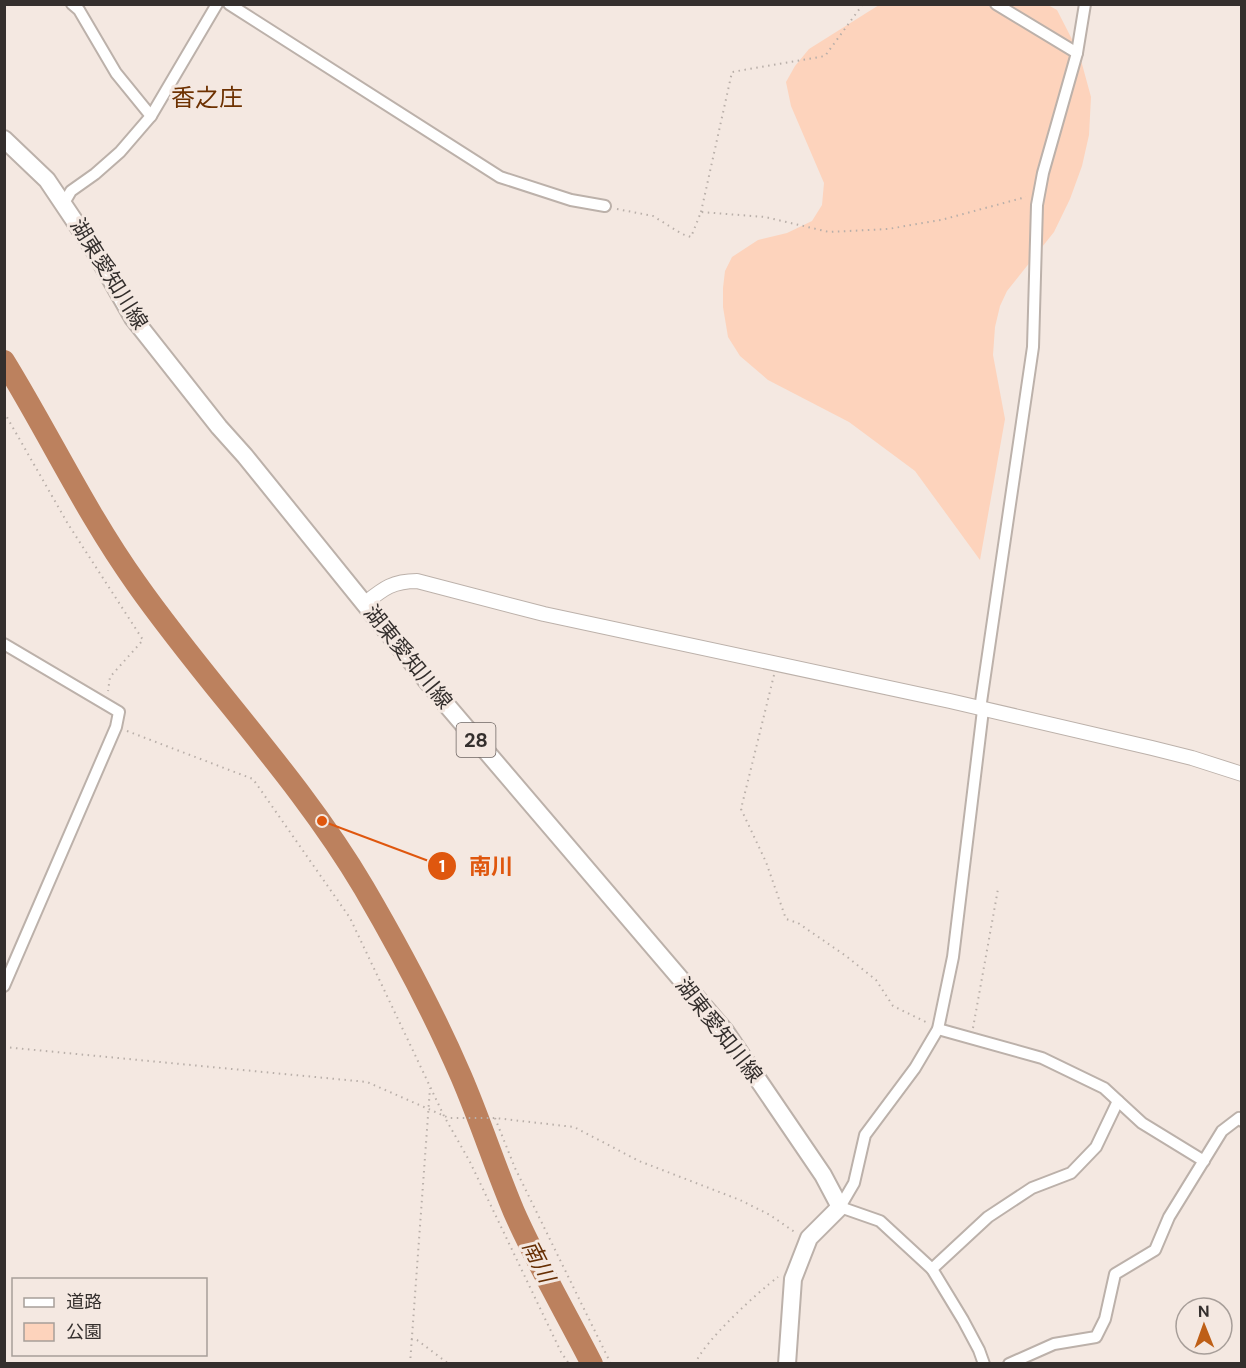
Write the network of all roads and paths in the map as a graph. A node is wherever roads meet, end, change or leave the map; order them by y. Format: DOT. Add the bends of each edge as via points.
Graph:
graph roads {
  1 [pos="72,4"];
  2 [pos="217,4"];
  3 [pos="229,4"];
  4 [pos="863,4"];
  5 [pos="996,4"];
  6 [pos="1085,4"];
  7 [pos="1077,53"];
  8 [pos="151,116"];
  9 [pos="4,140"];
  10 [pos="1039,195"];
  11 [pos="64,203"];
  12 [pos="605,206"];
  13 [pos="700,212"];
  14 [pos="4,412"];
  15 [pos="364,604"];
  16 [pos="4,644"];
  17 [pos="777,664"];
  18 [pos="106,704"];
  19 [pos="981,710"];
  20 [pos="116,727"];
  21 [pos="1242,774"];
  22 [pos="998,889"];
  23 [pos="4,986"];
  24 [pos="938,1029"];
  25 [pos="971,1038"];
  26 [pos="4,1047"];
  27 [pos="430,1086"];
  28 [pos="1118,1101"];
  29 [pos="428,1108"];
  30 [pos="444,1116"];
  31 [pos="495,1118"];
  32 [pos="1242,1121"];
  33 [pos="1204,1161"];
  34 [pos="840,1207"];
  35 [pos="809,1238"];
  36 [pos="932,1269"];
  37 [pos="783,1274"];
  38 [pos="411,1339"];
  39 [pos="410,1364"];
  40 [pos="449,1364"];
  41 [pos="569,1364"];
  42 [pos="611,1364"];
  43 [pos="695,1364"];
  44 [pos="787,1364"];
  45 [pos="984,1364"];
  46 [pos="1009,1364"];
  1 -- 8 [label="street" via="116,73"];
  2 -- 8 [label="street"];
  3 -- 12 [label="street" via="500,177 571,200"];
  4 -- 13 [label="path" via="825,56 732,72"];
  5 -- 7 [label="street"];
  6 -- 7 [label="street"];
  7 -- 10 [label="street"];
  8 -- 11 [label="street" via="120,152 71,191"];
  9 -- 11 [label="main road, 湖東愛知川線 / 28" via="47,180"];
  10 -- 13 [label="path" via="941,220 888,229 829,232 765,218"];
  10 -- 19 [label="street" via="1033,347"];
  11 -- 15 [label="main road, 湖東愛知川線 / 28" via="133,318"];
  12 -- 13 [label="path" via="653,216 691,237"];
  14 -- 18 [label="path" via="68,524 142,640 110,677"];
  15 -- 17 [label="street" via="395,583 417,581 544,614"];
  15 -- 34 [label="main road, 湖東愛知川線 / 28" via="725,1031 823,1174"];
  16 -- 18 [label="street"];
  17 -- 19 [label="street"];
  17 -- 24 [label="path" via="741,809 766,862 786,919 798,923 876,980 894,1006"];
  18 -- 20 [label="street" via="119,712"];
  19 -- 21 [label="street" via="1152,748"];
  19 -- 24 [label="street" via="953,957"];
  20 -- 23 [label="street"];
  20 -- 27 [label="path" via="253,779 350,918"];
  22 -- 25 [label="path"];
  24 -- 25 [label="street"];
  24 -- 34 [label="street" via="915,1068 865,1135 854,1183"];
  25 -- 28 [label="street" via="1042,1058 1104,1088"];
  26 -- 29 [label="path" via="367,1082"];
  27 -- 29 [label="path"];
  27 -- 30 [label="path"];
  28 -- 33 [label="street" via="1142,1124"];
  28 -- 36 [label="street" via="1096,1147 1071,1173 1032,1188 988,1217"];
  29 -- 30 [label="path"];
  29 -- 38 [label="path"];
  30 -- 31 [label="path"];
  30 -- 41 [label="path"];
  31 -- 35 [label="path" via="574,1127 639,1161 771,1215 809,1243"];
  31 -- 42 [label="path" via="514,1168"];
  32 -- 33 [label="street" via="1239,1118 1222,1131"];
  33 -- 46 [label="street" via="1168,1217 1155,1250 1115,1274 1105,1318 1096,1337 1054,1344"];
  34 -- 35 [label="main road"];
  34 -- 36 [label="street" via="880,1221"];
  35 -- 44 [label="main road" via="793,1279"];
  36 -- 45 [label="street" via="980,1350"];
  37 -- 43 [label="path" via="724,1326"];
  38 -- 39 [label="path"];
  38 -- 40 [label="path"];
}
